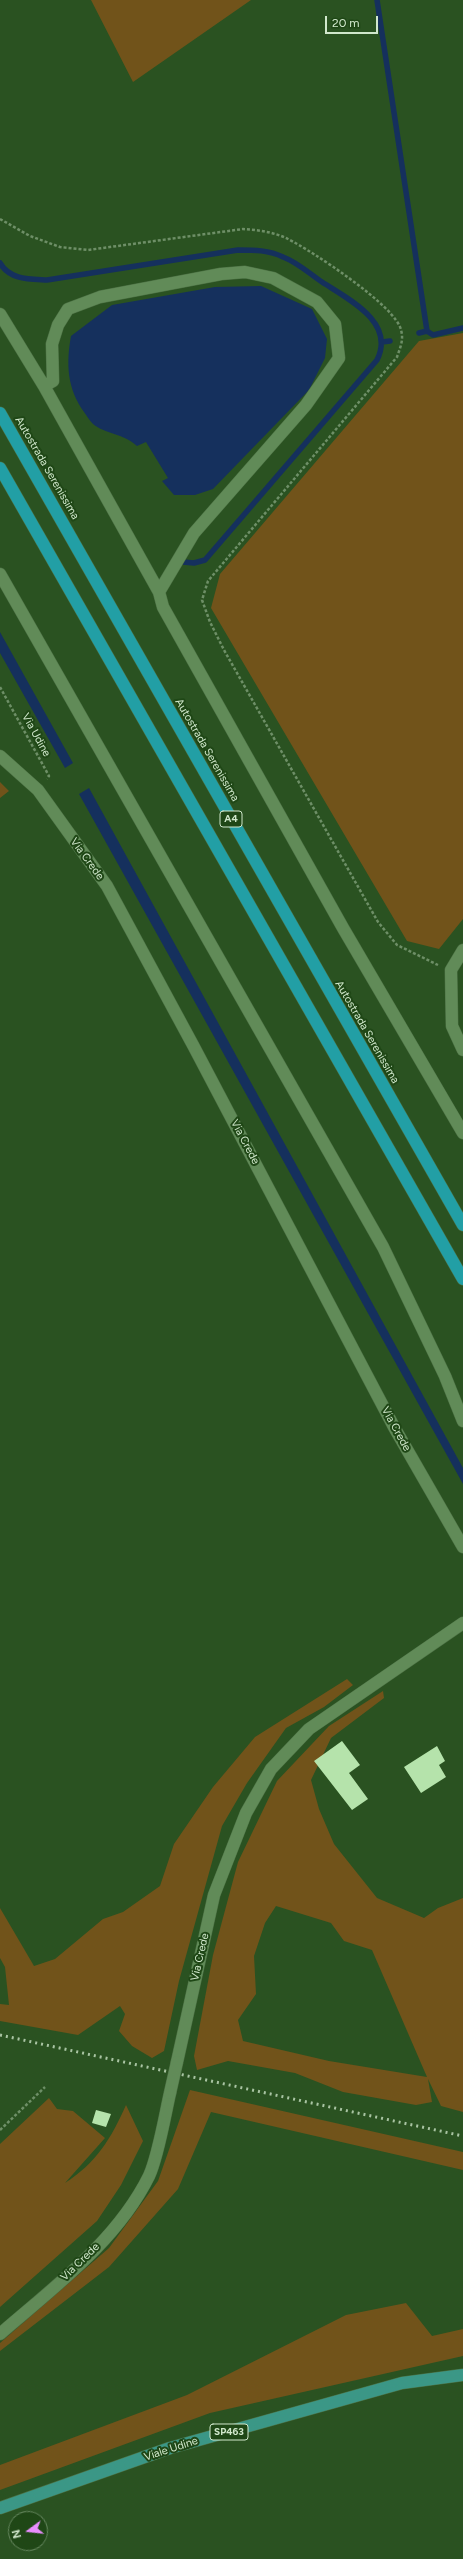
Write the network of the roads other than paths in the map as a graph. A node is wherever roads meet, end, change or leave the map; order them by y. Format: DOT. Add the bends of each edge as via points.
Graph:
graph roads {
  1 [pos="0,314"];
  2 [pos="44,386"];
  3 [pos="0,413"];
  4 [pos="0,468"];
  5 [pos="0,574"];
  6 [pos="159,592"];
  7 [pos="0,756"];
  8 [pos="463,950"];
  9 [pos="463,1050"];
  10 [pos="463,1133"];
  11 [pos="463,1225"];
  12 [pos="463,1279"];
  13 [pos="463,1422"];
  14 [pos="463,1547"];
  15 [pos="463,1623"];
  16 [pos="0,2334"];
  17 [pos="463,2375"];
  18 [pos="0,2508"];
  1 -- 2 [label="street"];
  2 -- 6 [label="street"];
  2 -- 6 [label="street" via="53,381 52,344 58,325 68,309 100,297 221,274 245,272 273,278 317,302 335,324 339,358 306,406 194,533"];
  3 -- 11 [label="highway, Autostrada Serenissima / A4"];
  4 -- 12 [label="highway, A4"];
  5 -- 13 [label="street" via="383,1247 445,1376"];
  6 -- 10 [label="street" via="166,614 342,928"];
  7 -- 14 [label="street, Via Crede" via="38,790 107,886 394,1427"];
  8 -- 9 [label="street" via="451,970 452,1026"];
  15 -- 16 [label="street, Via Crede, bridge" via="309,1729 271,1769 246,1813 214,1895 150,2174 125,2217 81,2263"];
  17 -- 18 [label="main road, Viale Udine / SP463" via="402,2383 170,2448"];
}
